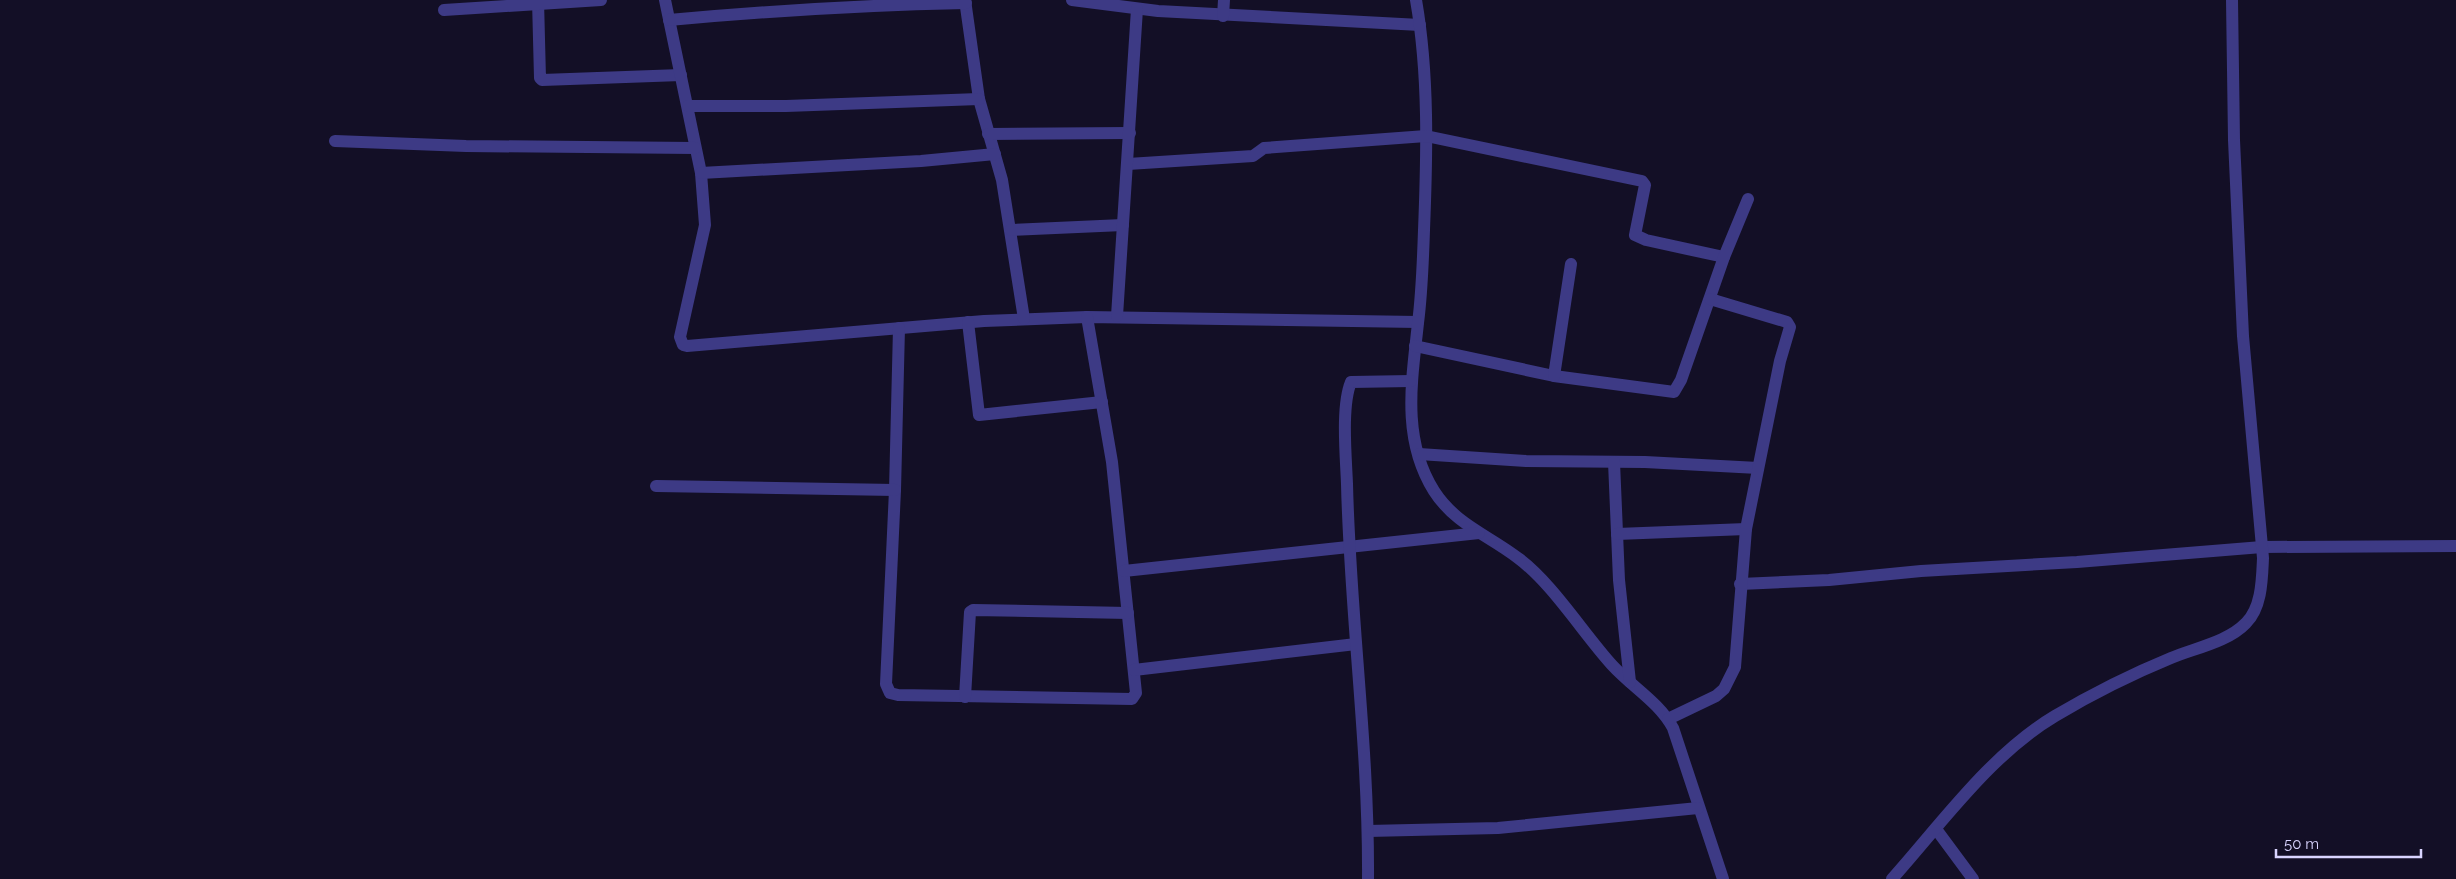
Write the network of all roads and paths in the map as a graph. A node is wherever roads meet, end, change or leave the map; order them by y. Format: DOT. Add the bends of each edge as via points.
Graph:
graph roads {
  1 [pos="601,0"];
  2 [pos="665,0"];
  3 [pos="1072,0"];
  4 [pos="1224,0"];
  5 [pos="1416,0"];
  6 [pos="2232,0"];
  7 [pos="966,1"];
  8 [pos="538,2"];
  9 [pos="1137,9"];
  10 [pos="444,10"];
  11 [pos="1223,16"];
  12 [pos="669,20"];
  13 [pos="1420,25"];
  14 [pos="681,76"];
  15 [pos="979,99"];
  16 [pos="688,106"];
  17 [pos="1130,133"];
  18 [pos="988,134"];
  19 [pos="1426,136"];
  20 [pos="335,141"];
  21 [pos="696,148"];
  22 [pos="995,154"];
  23 [pos="1128,164"];
  24 [pos="701,173"];
  25 [pos="1748,200"];
  26 [pos="1123,225"];
  27 [pos="1011,230"];
  28 [pos="1724,257"];
  29 [pos="1571,264"];
  30 [pos="1710,299"];
  31 [pos="1117,316"];
  32 [pos="1087,317"];
  33 [pos="1024,319"];
  34 [pos="968,322"];
  35 [pos="1418,322"];
  36 [pos="898,328"];
  37 [pos="1415,346"];
  38 [pos="1554,376"];
  39 [pos="1411,380"];
  40 [pos="1102,402"];
  41 [pos="1419,454"];
  42 [pos="1614,462"];
  43 [pos="1758,468"];
  44 [pos="656,486"];
  45 [pos="895,490"];
  46 [pos="1746,530"];
  47 [pos="1479,533"];
  48 [pos="1617,534"];
  49 [pos="1348,546"];
  50 [pos="2456,546"];
  51 [pos="2262,547"];
  52 [pos="1124,571"];
  53 [pos="1740,584"];
  54 [pos="1128,614"];
  55 [pos="1356,644"];
  56 [pos="1134,670"];
  57 [pos="1630,682"];
  58 [pos="964,697"];
  59 [pos="1668,719"];
  60 [pos="1698,808"];
  61 [pos="1936,829"];
  62 [pos="1368,831"];
  63 [pos="1368,879"];
  64 [pos="1723,879"];
  65 [pos="1892,879"];
  66 [pos="1973,879"];
  1 -- 8 [label="street"];
  2 -- 12 [label="street"];
  3 -- 9 [label="street"];
  4 -- 11 [label="street"];
  5 -- 13 [label="street"];
  6 -- 51 [label="street" via="2242,336"];
  7 -- 12 [label="street" via="797,9"];
  7 -- 15 [label="street"];
  8 -- 10 [label="street"];
  8 -- 14 [label="street" via="542,80"];
  9 -- 11 [label="street"];
  9 -- 17 [label="street"];
  11 -- 13 [label="street"];
  12 -- 14 [label="street"];
  13 -- 19 [label="street"];
  14 -- 16 [label="street"];
  15 -- 16 [label="street"];
  15 -- 18 [label="street"];
  16 -- 21 [label="street"];
  17 -- 18 [label="street"];
  17 -- 23 [label="street"];
  18 -- 22 [label="street"];
  19 -- 23 [label="street" via="1264,148 1253,156"];
  19 -- 28 [label="street" via="1642,181 1645,185 1634,235"];
  19 -- 35 [label="street"];
  20 -- 21 [label="street"];
  21 -- 24 [label="street"];
  22 -- 24 [label="street"];
  22 -- 27 [label="street"];
  23 -- 26 [label="street"];
  24 -- 36 [label="street" via="705,225 680,337 683,345"];
  25 -- 28 [label="street"];
  26 -- 27 [label="street"];
  26 -- 31 [label="street"];
  27 -- 33 [label="street"];
  28 -- 30 [label="street"];
  29 -- 38 [label="street"];
  30 -- 38 [label="street" via="1674,392"];
  30 -- 43 [label="street" via="1790,325"];
  31 -- 32 [label="street"];
  31 -- 35 [label="street"];
  32 -- 33 [label="street"];
  32 -- 40 [label="street"];
  33 -- 34 [label="street"];
  34 -- 36 [label="street"];
  34 -- 40 [label="street" via="979,415"];
  35 -- 37 [label="street"];
  36 -- 45 [label="street"];
  37 -- 38 [label="street"];
  37 -- 39 [label="street"];
  39 -- 41 [label="street" via="1412,422"];
  39 -- 49 [label="street" via="1351,382 1345,427"];
  40 -- 52 [label="street"];
  41 -- 42 [label="street" via="1526,461"];
  41 -- 47 [label="street" via="1432,488 1442,503"];
  42 -- 43 [label="street"];
  42 -- 48 [label="street"];
  43 -- 46 [label="street"];
  44 -- 45 [label="street"];
  45 -- 58 [label="street" via="886,684 890,693 898,695"];
  46 -- 48 [label="street"];
  46 -- 53 [label="street"];
  47 -- 49 [label="street"];
  47 -- 57 [label="street" via="1518,558 1540,577"];
  48 -- 57 [label="street"];
  49 -- 52 [label="street"];
  49 -- 55 [label="street"];
  50 -- 51 [label="street"];
  51 -- 53 [label="street"];
  51 -- 61 [label="street" via="2262,581 2256,607 2248,622 2236,632 2086,699 2026,733 2000,757"];
  52 -- 54 [label="street"];
  53 -- 59 [label="street" via="1735,667 1727,682 1716,696"];
  54 -- 56 [label="street"];
  54 -- 58 [label="street" via="973,610 970,612"];
  55 -- 56 [label="street"];
  55 -- 62 [label="street"];
  56 -- 58 [label="street" via="1136,695 1132,699"];
  57 -- 59 [label="street"];
  59 -- 60 [label="street"];
  60 -- 62 [label="street" via="1498,828"];
  60 -- 64 [label="street"];
  61 -- 65 [label="street"];
  61 -- 66 [label="street"];
  62 -- 63 [label="street"];
}
